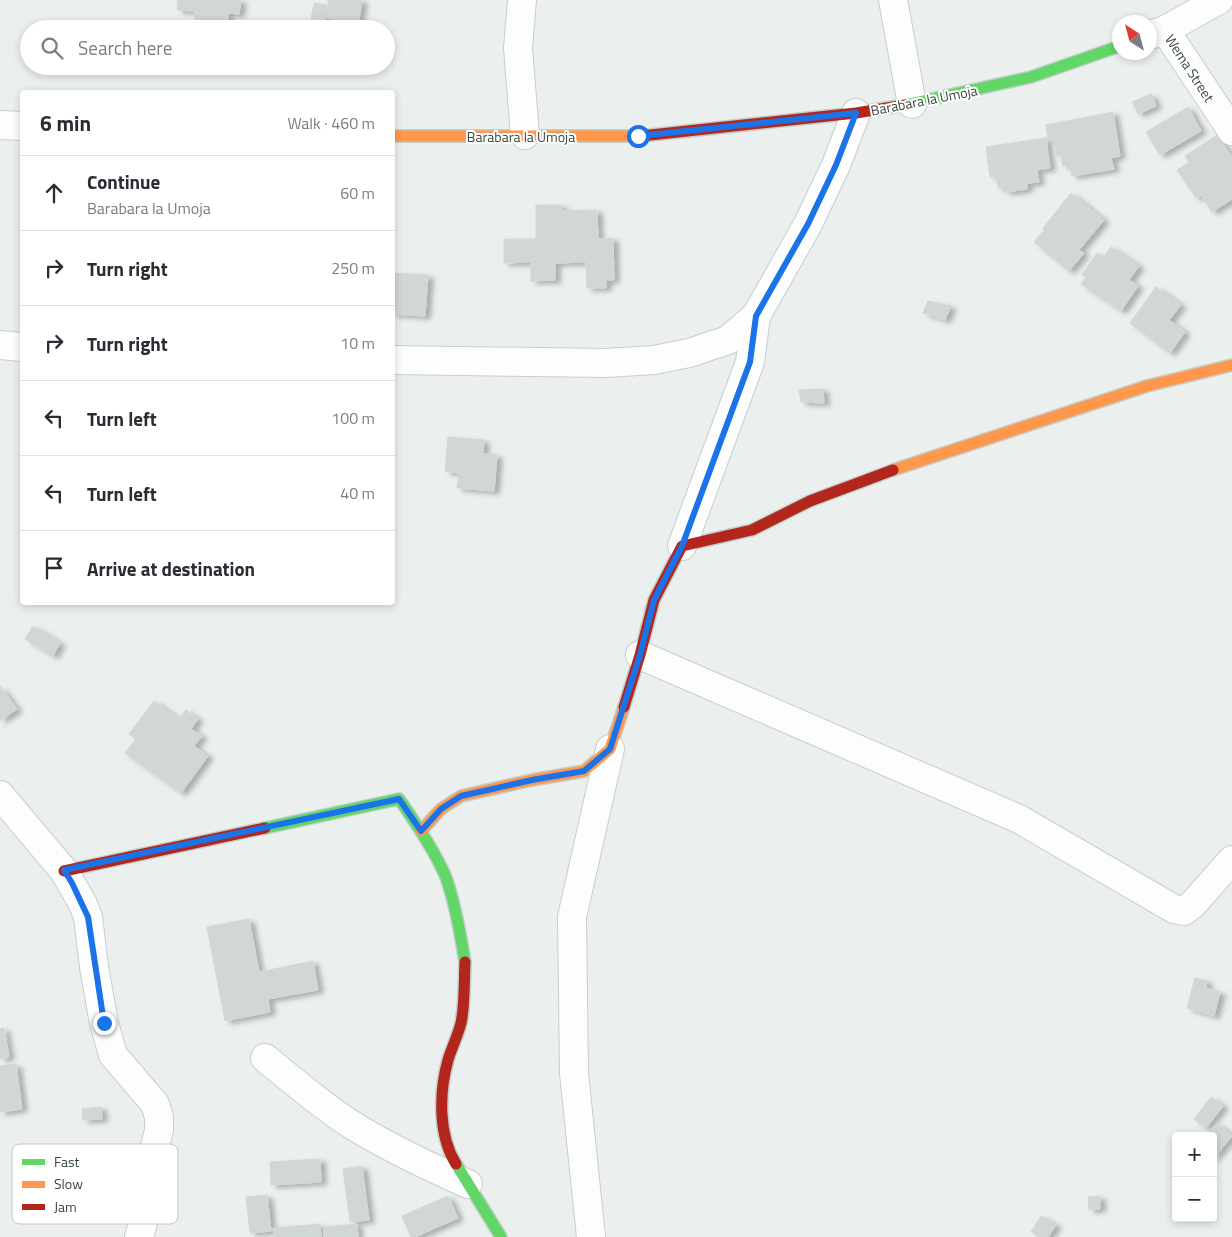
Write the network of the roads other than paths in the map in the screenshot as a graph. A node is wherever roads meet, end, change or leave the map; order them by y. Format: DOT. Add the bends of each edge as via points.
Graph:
graph roads {
  1 [pos="522,0"];
  2 [pos="893,0"];
  3 [pos="1219,0"];
  4 [pos="1157,33"];
  5 [pos="1112,49"];
  6 [pos="912,104"];
  7 [pos="856,113"];
  8 [pos="0,125"];
  9 [pos="20,126"];
  10 [pos="1232,131"];
  11 [pos="526,135"];
  12 [pos="395,136"];
  13 [pos="756,316"];
  14 [pos="0,345"];
  15 [pos="20,347"];
  16 [pos="395,360"];
  17 [pos="1232,365"];
  18 [pos="682,546"];
  19 [pos="640,655"];
  20 [pos="610,749"];
  21 [pos="0,795"];
  22 [pos="421,831"];
  23 [pos="1232,860"];
  24 [pos="64,870"];
  25 [pos="265,1058"];
  26 [pos="156,1144"];
  27 [pos="468,1184"];
  28 [pos="142,1224"];
  29 [pos="139,1237"];
  30 [pos="501,1237"];
  31 [pos="591,1237"];
  1 -- 11 [label="street" via="518,48"];
  2 -- 6 [label="street"];
  3 -- 4 [label="street"];
  4 -- 10 [label="street, Wema Street"];
  5 -- 6 [label="street, Barabara la Umoja" via="1031,77"];
  6 -- 7 [label="street, Barabara la Umoja"];
  7 -- 11 [label="street, Barabara la Umoja" via="638,136"];
  7 -- 13 [label="street" via="808,224"];
  8 -- 9 [label="street"];
  11 -- 12 [label="street, Barabara la Umoja"];
  13 -- 16 [label="street" via="728,340 654,360 606,363"];
  13 -- 18 [label="street" via="750,362"];
  14 -- 15 [label="street"];
  17 -- 18 [label="street" via="1147,386 993,436 876,475 810,501 752,530"];
  18 -- 19 [label="street" via="654,600"];
  19 -- 20 [label="street"];
  19 -- 23 [label="street" via="1019,819 1174,910 1184,911 1193,904"];
  20 -- 22 [label="street" via="584,771 461,796 441,809"];
  20 -- 31 [label="street" via="572,917 574,1073"];
  21 -- 24 [label="street"];
  22 -- 24 [label="street" via="399,799"];
  22 -- 27 [label="street" via="444,876 465,961 461,1022 442,1089 449,1152"];
  24 -- 26 [label="street" via="88,917 104,1023 113,1055 155,1104 159,1117"];
  25 -- 27 [label="street" via="361,1130 410,1158"];
  27 -- 30 [label="street"];
  28 -- 29 [label="street"];
}
